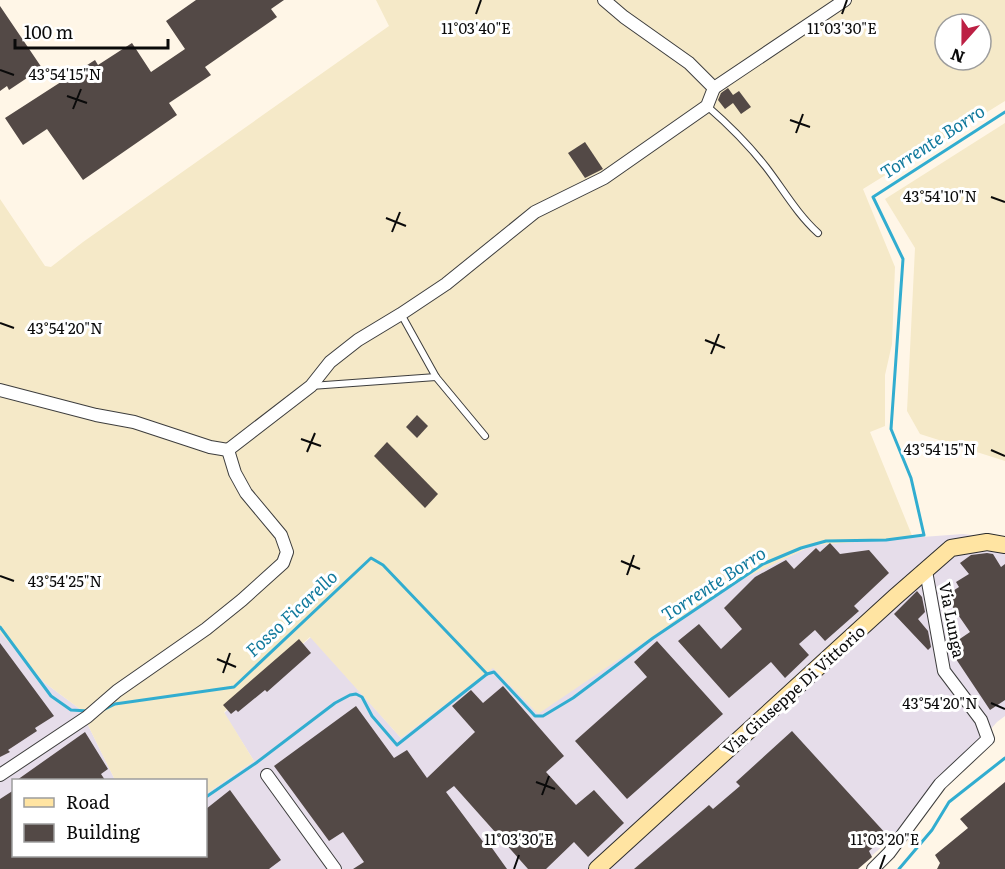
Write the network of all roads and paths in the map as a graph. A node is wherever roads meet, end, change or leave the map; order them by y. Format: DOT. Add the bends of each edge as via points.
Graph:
graph roads {
  1 [pos="604,0"];
  2 [pos="845,0"];
  3 [pos="714,88"];
  4 [pos="707,106"];
  5 [pos="818,233"];
  6 [pos="401,314"];
  7 [pos="436,377"];
  8 [pos="311,386"];
  9 [pos="0,390"];
  10 [pos="485,436"];
  11 [pos="228,450"];
  12 [pos="1005,545"];
  13 [pos="926,571"];
  14 [pos="0,775"];
  15 [pos="267,775"];
  16 [pos="335,869"];
  17 [pos="597,869"];
  18 [pos="873,869"];
  1 -- 3 [label="street" via="688,63"];
  2 -- 3 [label="street"];
  3 -- 4 [label="street"];
  4 -- 5 [label="lane" via="737,132"];
  4 -- 6 [label="street" via="604,178 535,212 446,284"];
  6 -- 7 [label="lane"];
  6 -- 8 [label="street" via="330,362"];
  7 -- 8 [label="lane"];
  7 -- 10 [label="lane"];
  8 -- 11 [label="street"];
  9 -- 11 [label="street" via="134,422"];
  11 -- 14 [label="street" via="246,493 281,535 287,552 283,563 206,629"];
  12 -- 13 [label="street, Via Giuseppe Di Vittorio" via="987,542 951,548"];
  13 -- 17 [label="street, Via Giuseppe Di Vittorio"];
  13 -- 18 [label="street, Via Lunga" via="944,671 981,720 988,739 940,784"];
  15 -- 16 [label="street"];
}
